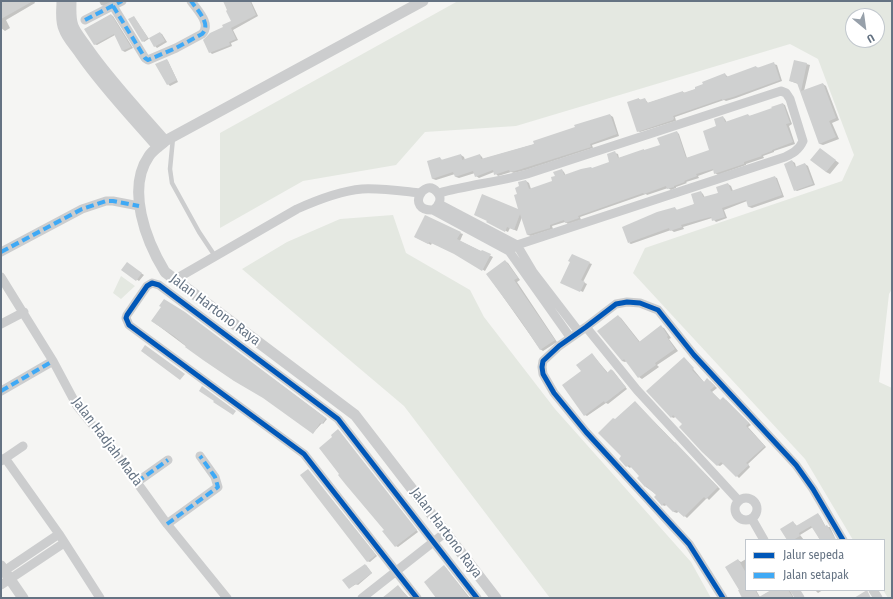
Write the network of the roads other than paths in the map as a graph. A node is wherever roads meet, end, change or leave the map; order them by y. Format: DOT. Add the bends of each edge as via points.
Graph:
graph roads {
  1 [pos="62,1"];
  2 [pos="71,1"];
  3 [pos="122,1"];
  4 [pos="191,1"];
  5 [pos="423,1"];
  6 [pos="113,6"];
  7 [pos="84,20"];
  8 [pos="165,142"];
  9 [pos="420,193"];
  10 [pos="439,193"];
  11 [pos="139,206"];
  12 [pos="436,207"];
  13 [pos="517,245"];
  14 [pos="509,251"];
  15 [pos="1,252"];
  16 [pos="215,256"];
  17 [pos="1,276"];
  18 [pos="174,280"];
  19 [pos="24,312"];
  20 [pos="1,324"];
  21 [pos="582,329"];
  22 [pos="570,338"];
  23 [pos="53,361"];
  24 [pos="1,391"];
  25 [pos="23,446"];
  26 [pos="200,456"];
  27 [pos="3,460"];
  28 [pos="168,460"];
  29 [pos="137,482"];
  30 [pos="739,501"];
  31 [pos="752,519"];
  32 [pos="168,524"];
  33 [pos="446,532"];
  34 [pos="59,534"];
  35 [pos="763,539"];
  36 [pos="842,539"];
  37 [pos="434,542"];
  38 [pos="64,543"];
  39 [pos="396,571"];
  40 [pos="3,574"];
  41 [pos="23,598"];
  42 [pos="100,598"];
  43 [pos="228,598"];
  44 [pos="362,598"];
  45 [pos="417,598"];
  46 [pos="478,598"];
  47 [pos="496,598"];
  48 [pos="723,598"];
  1 -- 8 [label="street" via="64,28 88,66 109,92"];
  2 -- 8 [label="street" via="72,25 76,32 116,86"];
  3 -- 6 [label="street"];
  4 -- 6 [label="street" via="204,21 205,31 176,48 148,60"];
  5 -- 8 [label="street, Jalan Hartono Raya"];
  6 -- 7 [label="street"];
  8 -- 11 [label="street, Jalan Hartono Raya" via="150,155 143,171"];
  8 -- 16 [label="lane" via="172,183"];
  9 -- 10 [label="street" via="430,188"];
  9 -- 12 [label="street" via="418,198 422,208 427,210"];
  9 -- 16 [label="street" via="362,189 314,201"];
  10 -- 12 [label="street" via="440,199"];
  10 -- 13 [label="street" via="527,174 781,91 790,99 803,141 800,147 785,157"];
  11 -- 15 [label="street" via="106,201 82,209"];
  11 -- 18 [label="street, Jalan Hartono Raya" via="156,258 164,272"];
  12 -- 13 [label="street"];
  12 -- 14 [label="street"];
  13 -- 14 [label="street"];
  13 -- 21 [label="street" via="533,272"];
  14 -- 22 [label="street"];
  16 -- 18 [label="street"];
  17 -- 19 [label="street, Jalan Hadjah Mada"];
  18 -- 33 [label="street, Jalan Hartono Raya" via="354,414"];
  19 -- 20 [label="street"];
  19 -- 23 [label="street, Jalan Hadjah Mada"];
  21 -- 22 [label="street"];
  21 -- 30 [label="street"];
  21 -- 36 [label="street" via="609,308 622,302 640,302 658,310 694,355 796,464"];
  22 -- 48 [label="street" via="543,361 543,374 554,393 586,432 689,544"];
  23 -- 24 [label="street"];
  23 -- 29 [label="street, Jalan Hadjah Mada" via="77,406"];
  25 -- 27 [label="street"];
  26 -- 32 [label="street" via="215,477 218,487"];
  27 -- 34 [label="street"];
  28 -- 29 [label="street"];
  29 -- 32 [label="street, Jalan Hadjah Mada"];
  30 -- 31 [label="street" via="735,508 738,516 744,520"];
  30 -- 31 [label="street" via="749,498 757,505 758,510"];
  31 -- 35 [label="street"];
  32 -- 43 [label="street, Jalan Hadjah Mada"];
  33 -- 37 [label="street"];
  33 -- 47 [label="street, Jalan Hartono Raya"];
  34 -- 38 [label="street"];
  34 -- 40 [label="street"];
  37 -- 39 [label="street"];
  37 -- 39 [label="street" via="338,419 159,285 152,283 147,286 126,315 129,325 304,454"];
  37 -- 46 [label="street"];
  38 -- 40 [label="street"];
  38 -- 42 [label="street"];
  39 -- 44 [label="street"];
  39 -- 45 [label="street"];
  40 -- 41 [label="street"];
}
